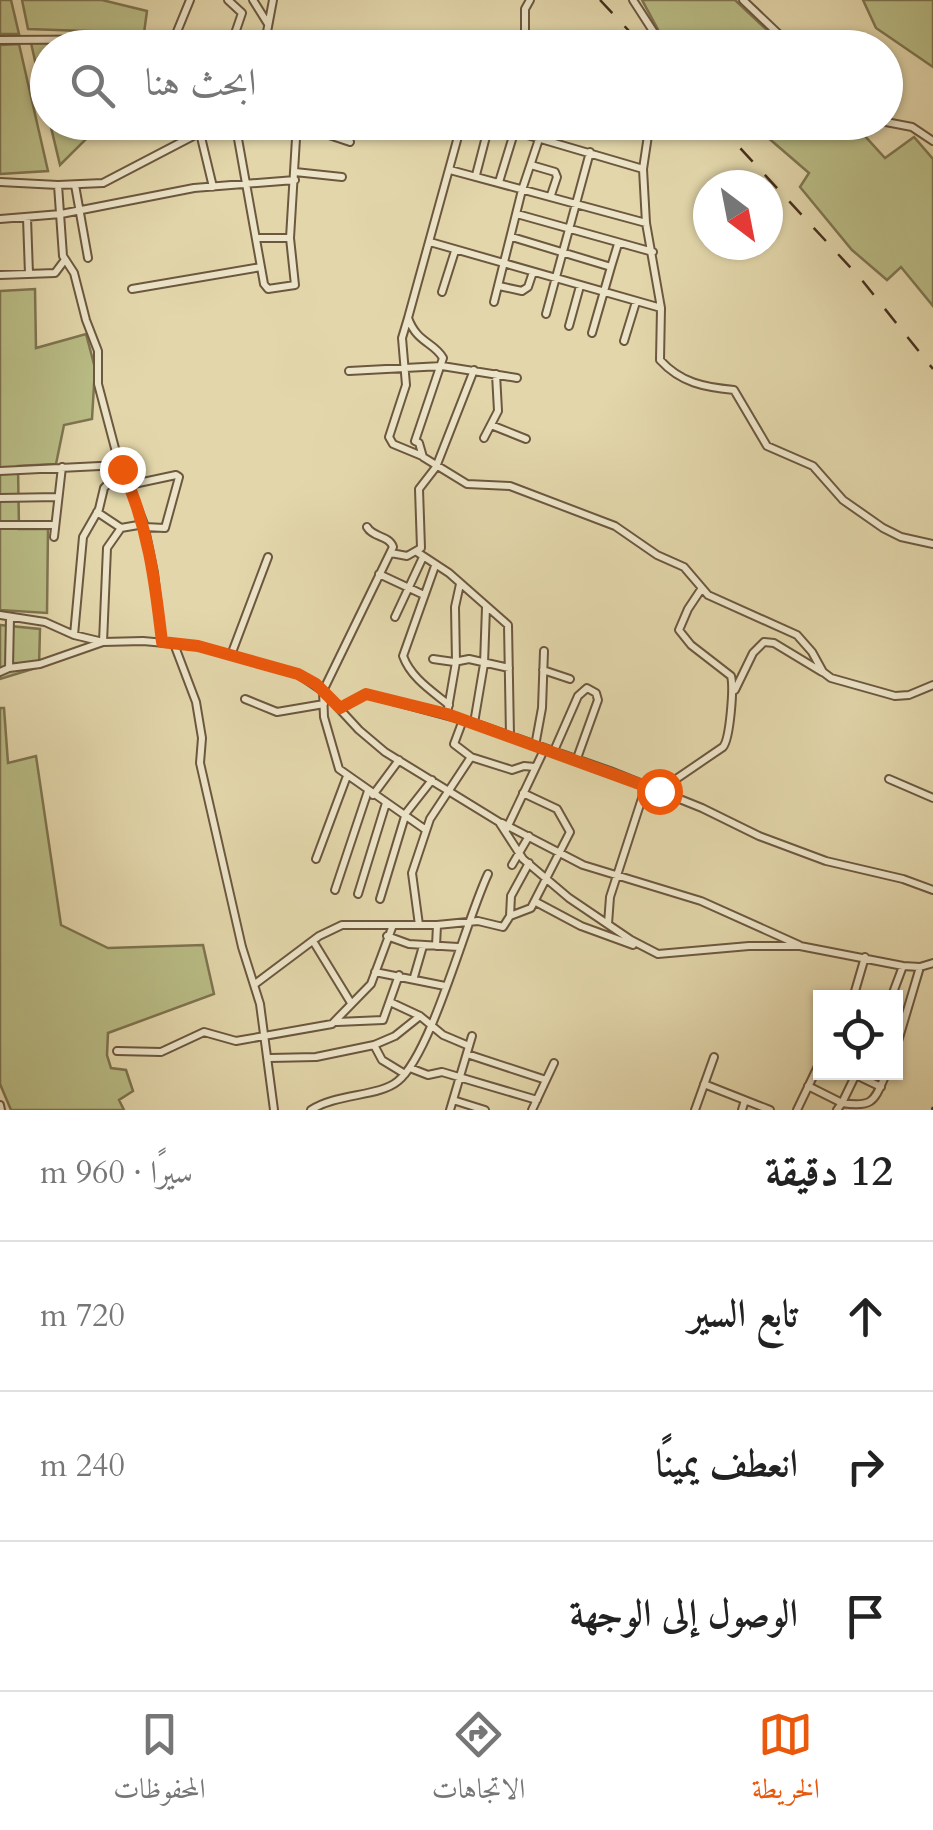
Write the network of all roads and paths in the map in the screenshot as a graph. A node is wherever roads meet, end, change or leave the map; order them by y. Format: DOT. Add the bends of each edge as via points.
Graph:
graph roads {
  1 [pos="190,0"];
  2 [pos="228,0"];
  3 [pos="253,0"];
  4 [pos="273,0"];
  5 [pos="530,0"];
  6 [pos="632,0"];
  7 [pos="743,0"];
  8 [pos="270,27"];
  9 [pos="178,30"];
  10 [pos="234,30"];
  11 [pos="269,30"];
  12 [pos="524,30"];
  13 [pos="652,30"];
  14 [pos="774,30"];
  15 [pos="0,40"];
  16 [pos="30,40"];
  17 [pos="903,125"];
  18 [pos="187,140"];
  19 [pos="202,140"];
  20 [pos="238,140"];
  21 [pos="296,140"];
  22 [pos="344,140"];
  23 [pos="458,140"];
  24 [pos="483,140"];
  25 [pos="512,140"];
  26 [pos="538,140"];
  27 [pos="546,140"];
  28 [pos="647,140"];
  29 [pos="933,141"];
  30 [pos="350,142"];
  31 [pos="590,152"];
  32 [pos="531,165"];
  33 [pos="643,168"];
  34 [pos="450,170"];
  35 [pos="476,175"];
  36 [pos="295,176"];
  37 [pos="342,177"];
  38 [pos="0,182"];
  39 [pos="500,182"];
  40 [pos="246,184"];
  41 [pos="75,185"];
  42 [pos="58,186"];
  43 [pos="213,187"];
  44 [pos="522,190"];
  45 [pos="550,194"];
  46 [pos="576,204"];
  47 [pos="78,210"];
  48 [pos="61,214"];
  49 [pos="517,214"];
  50 [pos="28,218"];
  51 [pos="0,219"];
  52 [pos="646,223"];
  53 [pos="568,228"];
  54 [pos="256,238"];
  55 [pos="290,238"];
  56 [pos="512,238"];
  57 [pos="430,242"];
  58 [pos="618,244"];
  59 [pos="455,251"];
  60 [pos="562,252"];
  61 [pos="653,252"];
  62 [pos="88,258"];
  63 [pos="64,260"];
  64 [pos="504,264"];
  65 [pos="261,267"];
  66 [pos="612,267"];
  67 [pos="534,272"];
  68 [pos="28,274"];
  69 [pos="0,275"];
  70 [pos="557,279"];
  71 [pos="499,286"];
  72 [pos="580,286"];
  73 [pos="132,289"];
  74 [pos="442,292"];
  75 [pos="604,294"];
  76 [pos="494,302"];
  77 [pos="636,302"];
  78 [pos="661,308"];
  79 [pos="546,314"];
  80 [pos="408,318"];
  81 [pos="569,326"];
  82 [pos="592,333"];
  83 [pos="624,342"];
  84 [pos="442,366"];
  85 [pos="406,368"];
  86 [pos="474,370"];
  87 [pos="349,371"];
  88 [pos="496,374"];
  89 [pos="517,378"];
  90 [pos="491,425"];
  91 [pos="484,438"];
  92 [pos="526,439"];
  93 [pos="423,457"];
  94 [pos="436,466"];
  95 [pos="62,467"];
  96 [pos="121,467"];
  97 [pos="0,470"];
  98 [pos="130,486"];
  99 [pos="58,497"];
  100 [pos="0,498"];
  101 [pos="97,512"];
  102 [pos="53,525"];
  103 [pos="0,526"];
  104 [pos="144,526"];
  105 [pos="367,527"];
  106 [pos="122,528"];
  107 [pos="54,538"];
  108 [pos="933,544"];
  109 [pos="390,553"];
  110 [pos="420,555"];
  111 [pos="268,558"];
  112 [pos="435,566"];
  113 [pos="379,574"];
  114 [pos="460,584"];
  115 [pos="702,588"];
  116 [pos="410,589"];
  117 [pos="424,595"];
  118 [pos="486,607"];
  119 [pos="0,615"];
  120 [pos="10,617"];
  121 [pos="395,617"];
  122 [pos="74,636"];
  123 [pos="103,642"];
  124 [pos="162,642"];
  125 [pos="174,644"];
  126 [pos="544,651"];
  127 [pos="231,655"];
  128 [pos="433,659"];
  129 [pos="456,662"];
  130 [pos="484,664"];
  131 [pos="9,668"];
  132 [pos="509,668"];
  133 [pos="543,670"];
  134 [pos="0,672"];
  135 [pos="823,672"];
  136 [pos="570,679"];
  137 [pos="933,686"];
  138 [pos="323,691"];
  139 [pos="734,693"];
  140 [pos="245,698"];
  141 [pos="324,704"];
  142 [pos="449,705"];
  143 [pos="340,708"];
  144 [pos="447,714"];
  145 [pos="463,720"];
  146 [pos="474,723"];
  147 [pos="510,736"];
  148 [pos="535,746"];
  149 [pos="544,750"];
  150 [pos="554,753"];
  151 [pos="471,757"];
  152 [pos="399,760"];
  153 [pos="576,761"];
  154 [pos="535,767"];
  155 [pos="346,776"];
  156 [pos="889,778"];
  157 [pos="432,780"];
  158 [pos="646,786"];
  159 [pos="659,791"];
  160 [pos="449,792"];
  161 [pos="370,793"];
  162 [pos="523,793"];
  163 [pos="933,798"];
  164 [pos="386,804"];
  165 [pos="406,817"];
  166 [pos="507,828"];
  167 [pos="426,830"];
  168 [pos="528,836"];
  169 [pos="561,852"];
  170 [pos="519,854"];
  171 [pos="316,859"];
  172 [pos="528,864"];
  173 [pos="512,866"];
  174 [pos="488,874"];
  175 [pos="616,877"];
  176 [pos="546,879"];
  177 [pos="335,890"];
  178 [pos="933,890"];
  179 [pos="358,894"];
  180 [pos="380,898"];
  181 [pos="536,902"];
  182 [pos="510,916"];
  183 [pos="468,922"];
  184 [pos="608,924"];
  185 [pos="393,925"];
  186 [pos="419,925"];
  187 [pos="436,925"];
  188 [pos="388,936"];
  189 [pos="313,941"];
  190 [pos="424,946"];
  191 [pos="436,946"];
  192 [pos="458,946"];
  193 [pos="800,946"];
  194 [pos="644,948"];
  195 [pos="865,957"];
  196 [pos="933,963"];
  197 [pos="903,966"];
  198 [pos="920,968"];
  199 [pos="375,972"];
  200 [pos="399,976"];
  201 [pos="414,978"];
  202 [pos="255,984"];
  203 [pos="445,986"];
  204 [pos="855,990"];
  205 [pos="894,990"];
  206 [pos="390,1002"];
  207 [pos="351,1003"];
  208 [pos="420,1016"];
  209 [pos="336,1022"];
  210 [pos="432,1022"];
  211 [pos="903,1025"];
  212 [pos="472,1036"];
  213 [pos="266,1038"];
  214 [pos="374,1045"];
  215 [pos="468,1050"];
  216 [pos="117,1051"];
  217 [pos="714,1057"];
  218 [pos="270,1058"];
  219 [pos="554,1062"];
  220 [pos="389,1066"];
  221 [pos="408,1071"];
  222 [pos="813,1076"];
  223 [pos="460,1077"];
  224 [pos="546,1080"];
  225 [pos="854,1080"];
  226 [pos="868,1080"];
  227 [pos="883,1080"];
  228 [pos="393,1084"];
  229 [pos="704,1084"];
  230 [pos="808,1086"];
  231 [pos="880,1086"];
  232 [pos="453,1100"];
  233 [pos="537,1100"];
  234 [pos="745,1100"];
  235 [pos="839,1106"];
  236 [pos="274,1110"];
  237 [pos="311,1110"];
  238 [pos="450,1110"];
  239 [pos="486,1110"];
  240 [pos="532,1110"];
  241 [pos="694,1110"];
  242 [pos="742,1110"];
  243 [pos="770,1110"];
  244 [pos="797,1110"];
  1 -- 9 [label="street"];
  2 -- 10 [label="street" via="242,13"];
  3 -- 8 [label="street"];
  4 -- 8 [label="street"];
  5 -- 12 [label="street"];
  6 -- 13 [label="street"];
  7 -- 14 [label="street"];
  8 -- 11 [label="street"];
  15 -- 16 [label="street"];
  17 -- 29 [label="street"];
  18 -- 41 [label="street" via="108,182"];
  19 -- 43 [label="street"];
  20 -- 40 [label="street"];
  21 -- 36 [label="street"];
  22 -- 30 [label="street"];
  23 -- 34 [label="street"];
  24 -- 35 [label="street"];
  25 -- 39 [label="street"];
  26 -- 32 [label="street"];
  27 -- 31 [label="street"];
  28 -- 33 [label="street"];
  31 -- 33 [label="street"];
  31 -- 46 [label="street"];
  32 -- 44 [label="street"];
  32 -- 45 [label="street" via="555,172"];
  33 -- 52 [label="street"];
  34 -- 35 [label="street"];
  34 -- 57 [label="street"];
  35 -- 39 [label="street"];
  36 -- 37 [label="street"];
  36 -- 40 [label="street"];
  36 -- 55 [label="street"];
  38 -- 42 [label="street"];
  39 -- 44 [label="street"];
  40 -- 43 [label="street"];
  40 -- 54 [label="street"];
  41 -- 42 [label="street"];
  41 -- 47 [label="street"];
  42 -- 48 [label="street"];
  43 -- 47 [label="street"];
  44 -- 45 [label="street"];
  44 -- 49 [label="street"];
  45 -- 46 [label="street"];
  46 -- 52 [label="street"];
  46 -- 53 [label="street"];
  47 -- 48 [label="street"];
  47 -- 62 [label="street"];
  48 -- 50 [label="street"];
  48 -- 63 [label="street"];
  49 -- 53 [label="street"];
  49 -- 56 [label="street"];
  50 -- 51 [label="street"];
  50 -- 68 [label="street"];
  52 -- 61 [label="street"];
  53 -- 58 [label="street"];
  53 -- 60 [label="street"];
  54 -- 55 [label="street"];
  54 -- 65 [label="street"];
  55 -- 65 [label="street" via="294,285 266,288"];
  56 -- 60 [label="street"];
  56 -- 64 [label="street"];
  57 -- 59 [label="street"];
  57 -- 80 [label="street"];
  58 -- 61 [label="street"];
  58 -- 66 [label="street"];
  59 -- 64 [label="street"];
  59 -- 74 [label="street"];
  60 -- 66 [label="street"];
  60 -- 70 [label="street"];
  61 -- 78 [label="street"];
  63 -- 68 [label="street" via="55,273"];
  63 -- 96 [label="street" via="98,351 98,384"];
  64 -- 67 [label="street"];
  64 -- 71 [label="street"];
  65 -- 73 [label="street"];
  66 -- 75 [label="street"];
  67 -- 70 [label="street"];
  67 -- 71 [label="street" via="522,291"];
  68 -- 69 [label="street"];
  70 -- 72 [label="street"];
  70 -- 79 [label="street"];
  71 -- 76 [label="street"];
  72 -- 75 [label="street"];
  72 -- 81 [label="street"];
  75 -- 77 [label="street"];
  75 -- 82 [label="street"];
  77 -- 78 [label="street"];
  77 -- 83 [label="street"];
  78 -- 108 [label="street" via="658,349 664,365 699,387 738,394 767,446 801,458 883,528"];
  80 -- 84 [label="street" via="419,338 441,353"];
  80 -- 85 [label="street" via="402,338"];
  84 -- 85 [label="street"];
  84 -- 86 [label="street"];
  84 -- 93 [label="street" via="415,441"];
  85 -- 87 [label="street"];
  85 -- 93 [label="street" via="390,440"];
  86 -- 88 [label="street"];
  86 -- 94 [label="street"];
  88 -- 89 [label="street"];
  88 -- 90 [label="street" via="498,410"];
  90 -- 91 [label="street"];
  90 -- 92 [label="street"];
  93 -- 94 [label="street"];
  94 -- 110 [label="street" via="419,489"];
  94 -- 115 [label="street" via="467,484 510,486 600,519 684,566"];
  95 -- 96 [label="street"];
  95 -- 97 [label="street"];
  95 -- 99 [label="street"];
  96 -- 98 [label="street"];
  96 -- 101 [label="street" via="104,488"];
  98 -- 104 [label="street"];
  98 -- 104 [label="street" via="180,477 165,528"];
  99 -- 100 [label="street"];
  99 -- 102 [label="street"];
  101 -- 106 [label="street"];
  101 -- 122 [label="street" via="82,542"];
  102 -- 103 [label="street"];
  102 -- 107 [label="street"];
  104 -- 106 [label="street"];
  104 -- 124 [label="street"];
  105 -- 109 [label="street" via="391,542"];
  106 -- 123 [label="street" via="106,548"];
  109 -- 110 [label="street"];
  109 -- 113 [label="street"];
  110 -- 112 [label="street"];
  110 -- 116 [label="street"];
  111 -- 127 [label="street"];
  112 -- 114 [label="street"];
  112 -- 117 [label="street"];
  113 -- 116 [label="street"];
  113 -- 138 [label="street"];
  114 -- 118 [label="street"];
  114 -- 129 [label="street"];
  115 -- 135 [label="street" via="796,635"];
  115 -- 139 [label="street" via="680,630 726,669"];
  116 -- 117 [label="street"];
  116 -- 121 [label="street"];
  117 -- 142 [label="street" via="404,660"];
  118 -- 130 [label="street"];
  118 -- 132 [label="street" via="508,624"];
  119 -- 120 [label="street"];
  120 -- 122 [label="street" via="45,622"];
  120 -- 131 [label="street"];
  122 -- 123 [label="street"];
  123 -- 124 [label="street"];
  123 -- 131 [label="street"];
  124 -- 125 [label="street"];
  125 -- 127 [label="street"];
  125 -- 202 [label="street" via="196,702 200,763"];
  126 -- 133 [label="street"];
  127 -- 138 [label="street" via="298,674"];
  128 -- 129 [label="street"];
  129 -- 130 [label="street"];
  129 -- 142 [label="street"];
  130 -- 132 [label="street"];
  130 -- 146 [label="street"];
  131 -- 134 [label="street"];
  132 -- 147 [label="street"];
  133 -- 136 [label="street"];
  133 -- 148 [label="street"];
  135 -- 137 [label="street" via="895,696"];
  135 -- 139 [label="street" via="764,642"];
  138 -- 141 [label="street"];
  138 -- 143 [label="street"];
  139 -- 159 [label="street" via="726,744"];
  140 -- 141 [label="street" via="277,712"];
  141 -- 155 [label="street" via="336,764"];
  142 -- 144 [label="street"];
  143 -- 144 [label="street" via="366,694"];
  143 -- 152 [label="street"];
  144 -- 145 [label="street"];
  145 -- 146 [label="street"];
  145 -- 151 [label="street" via="454,744"];
  146 -- 147 [label="street"];
  147 -- 148 [label="street"];
  148 -- 149 [label="street"];
  149 -- 150 [label="street"];
  149 -- 154 [label="street"];
  150 -- 153 [label="street"];
  150 -- 153 [label="street" via="587,688 598,700"];
  151 -- 154 [label="street" via="510,770"];
  151 -- 160 [label="street"];
  152 -- 157 [label="street"];
  152 -- 161 [label="street"];
  153 -- 158 [label="street"];
  154 -- 162 [label="street"];
  155 -- 161 [label="street"];
  155 -- 171 [label="street"];
  156 -- 163 [label="street"];
  157 -- 160 [label="street"];
  157 -- 165 [label="street"];
  158 -- 159 [label="street"];
  158 -- 175 [label="street"];
  159 -- 178 [label="street" via="826,861"];
  160 -- 166 [label="street"];
  160 -- 167 [label="street"];
  161 -- 164 [label="street"];
  161 -- 177 [label="street"];
  162 -- 166 [label="street"];
  162 -- 169 [label="street" via="561,813 570,832"];
  164 -- 165 [label="street"];
  164 -- 179 [label="street"];
  165 -- 167 [label="street"];
  165 -- 180 [label="street"];
  166 -- 168 [label="street"];
  166 -- 170 [label="street"];
  167 -- 186 [label="street" via="412,874"];
  168 -- 169 [label="street"];
  168 -- 170 [label="street"];
  169 -- 175 [label="street"];
  169 -- 176 [label="street"];
  170 -- 172 [label="street"];
  170 -- 173 [label="street"];
  172 -- 176 [label="street"];
  172 -- 182 [label="street" via="511,896"];
  174 -- 183 [label="street"];
  175 -- 184 [label="street"];
  175 -- 193 [label="street" via="701,901"];
  176 -- 181 [label="street"];
  176 -- 184 [label="street"];
  181 -- 182 [label="street"];
  181 -- 194 [label="street"];
  182 -- 183 [label="street" via="502,927"];
  183 -- 187 [label="street"];
  183 -- 192 [label="street"];
  184 -- 194 [label="street"];
  185 -- 186 [label="street"];
  185 -- 188 [label="street"];
  185 -- 189 [label="street" via="342,926"];
  186 -- 187 [label="street"];
  187 -- 191 [label="street"];
  188 -- 190 [label="street"];
  188 -- 199 [label="street"];
  189 -- 202 [label="street"];
  189 -- 207 [label="street"];
  190 -- 191 [label="street"];
  190 -- 201 [label="street"];
  191 -- 192 [label="street"];
  192 -- 203 [label="street"];
  193 -- 194 [label="street" via="658,954"];
  193 -- 195 [label="street"];
  195 -- 197 [label="street"];
  195 -- 204 [label="street"];
  196 -- 198 [label="street"];
  197 -- 198 [label="street"];
  197 -- 205 [label="street"];
  198 -- 211 [label="street"];
  199 -- 200 [label="street"];
  199 -- 207 [label="street"];
  200 -- 201 [label="street"];
  200 -- 206 [label="street"];
  201 -- 203 [label="street"];
  202 -- 213 [label="street"];
  203 -- 210 [label="street"];
  206 -- 208 [label="street"];
  206 -- 209 [label="street" via="381,1020"];
  207 -- 209 [label="street"];
  208 -- 210 [label="street"];
  208 -- 214 [label="street"];
  209 -- 213 [label="street"];
  210 -- 215 [label="street"];
  210 -- 221 [label="street"];
  212 -- 215 [label="street"];
  213 -- 216 [label="street" via="236,1041 204,1032 161,1052"];
  213 -- 218 [label="street"];
  214 -- 218 [label="street"];
  214 -- 220 [label="street"];
  215 -- 223 [label="street"];
  215 -- 224 [label="street"];
  217 -- 229 [label="street"];
  218 -- 236 [label="street"];
  219 -- 224 [label="street"];
  220 -- 221 [label="street"];
  220 -- 228 [label="street"];
  221 -- 223 [label="street"];
  221 -- 228 [label="street"];
  222 -- 230 [label="street"];
  223 -- 232 [label="street"];
  223 -- 233 [label="street"];
  224 -- 233 [label="street"];
  225 -- 235 [label="street"];
  226 -- 231 [label="street"];
  227 -- 231 [label="street"];
  228 -- 237 [label="street"];
  229 -- 234 [label="street"];
  229 -- 241 [label="street"];
  230 -- 235 [label="street"];
  230 -- 244 [label="street"];
  231 -- 235 [label="street" via="869,1104"];
  232 -- 238 [label="street"];
  232 -- 239 [label="street"];
  233 -- 240 [label="street"];
  234 -- 242 [label="street"];
  234 -- 243 [label="street"];
}
